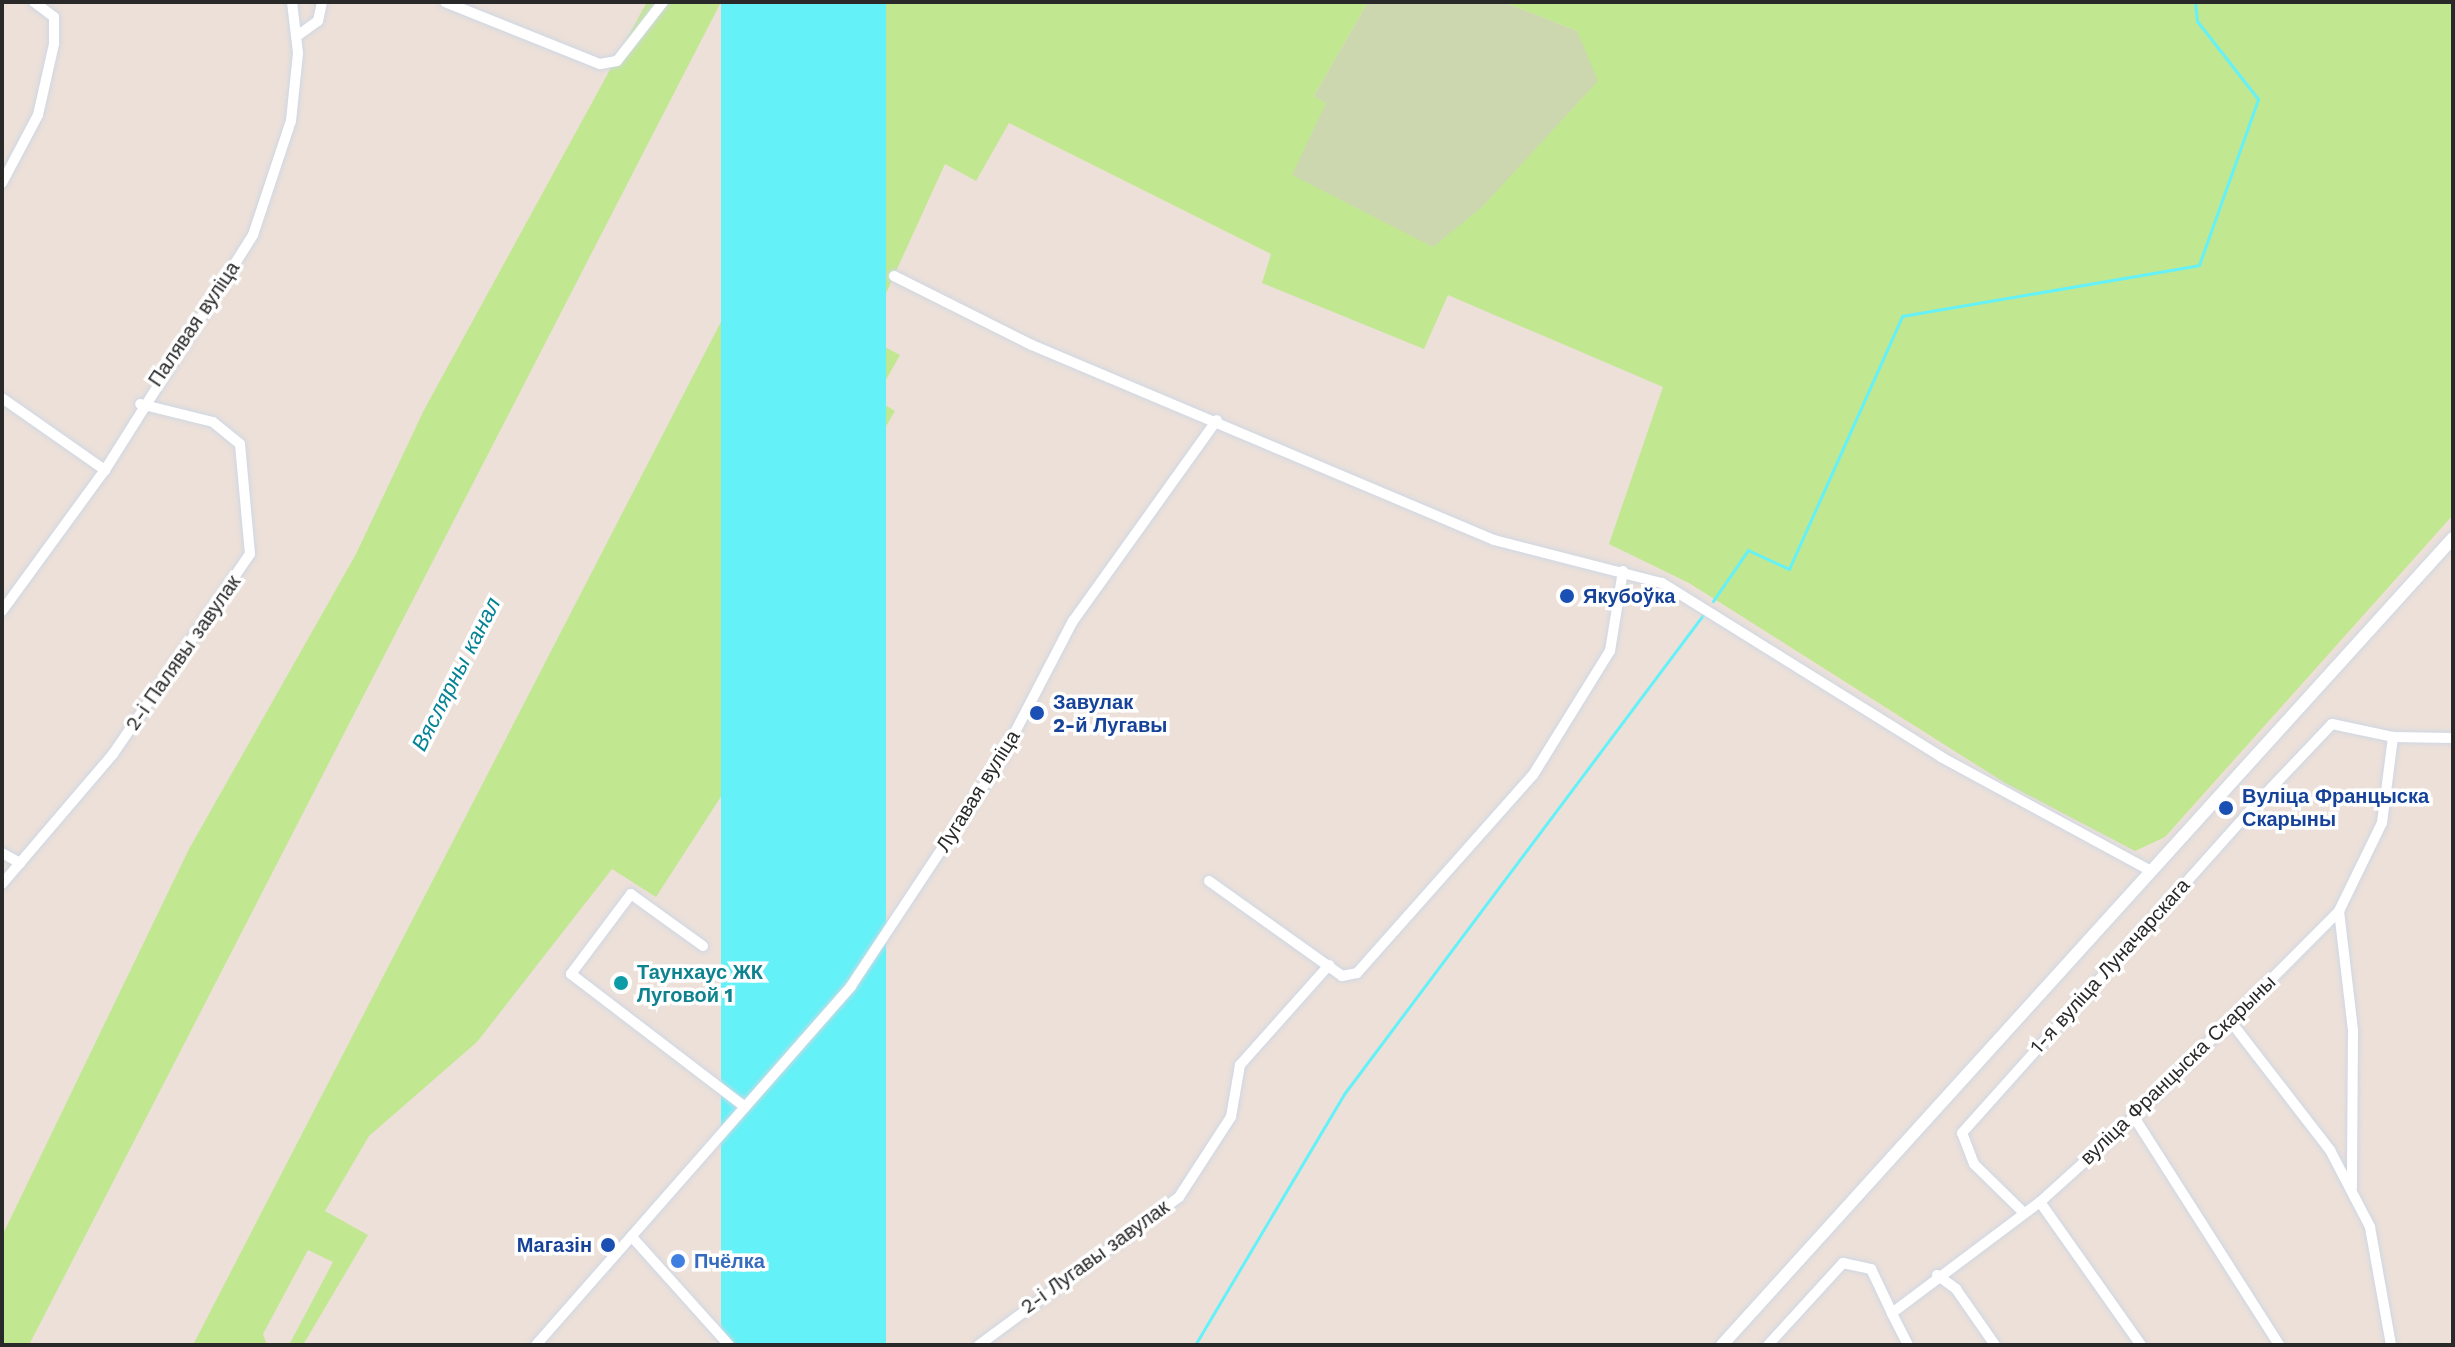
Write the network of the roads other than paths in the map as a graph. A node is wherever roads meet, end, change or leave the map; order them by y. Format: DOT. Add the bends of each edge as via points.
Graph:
graph roads {
  1 [pos="34,2"];
  2 [pos="292,2"];
  3 [pos="322,2"];
  4 [pos="445,2"];
  5 [pos="663,2"];
  6 [pos="297,36"];
  7 [pos="2,183"];
  8 [pos="894,276"];
  9 [pos="2,398"];
  10 [pos="140,404"];
  11 [pos="1217,420"];
  12 [pos="105,470"];
  13 [pos="2453,538"];
  14 [pos="1623,571"];
  15 [pos="2,611"];
  16 [pos="2393,737"];
  17 [pos="2453,738"];
  18 [pos="2,853"];
  19 [pos="20,863"];
  20 [pos="2151,871"];
  21 [pos="1209,881"];
  22 [pos="2,884"];
  23 [pos="2339,911"];
  24 [pos="703,946"];
  25 [pos="1329,965"];
  26 [pos="2231,1022"];
  27 [pos="745,1107"];
  28 [pos="2134,1117"];
  29 [pos="2352,1192"];
  30 [pos="2040,1202"];
  31 [pos="2024,1213"];
  32 [pos="632,1237"];
  33 [pos="1937,1275"];
  34 [pos="1892,1313"];
  35 [pos="536,1345"];
  36 [pos="729,1345"];
  37 [pos="979,1345"];
  38 [pos="1722,1345"];
  39 [pos="1768,1345"];
  40 [pos="1908,1345"];
  41 [pos="1995,1345"];
  42 [pos="2141,1345"];
  43 [pos="2279,1345"];
  44 [pos="2391,1345"];
  1 -- 7 [label="street" via="54,17 54,44 38,115"];
  2 -- 6 [label="street, Палявая вуліца"];
  3 -- 6 [label="street" via="318,21"];
  4 -- 5 [label="street" via="600,64 617,61"];
  6 -- 10 [label="street, Палявая вуліца" via="291,121 253,235"];
  8 -- 11 [label="street" via="1032,345"];
  9 -- 12 [label="street"];
  10 -- 12 [label="street, Палявая вуліца"];
  10 -- 19 [label="street, 2-і Палявы завулак" via="213,422 240,444 250,554 113,754"];
  11 -- 14 [label="street" via="1494,540"];
  11 -- 27 [label="street, Лугавая вуліца" via="1073,621 1000,761 851,986"];
  12 -- 15 [label="street, Палявая вуліца"];
  13 -- 20 [label="street"];
  14 -- 20 [label="street" via="1662,583 1736,624 1941,757"];
  14 -- 25 [label="street" via="1610,651 1533,775 1357,973 1342,976"];
  16 -- 17 [label="street"];
  16 -- 23 [label="street, вуліца Францыска Скарыны" via="2382,823"];
  16 -- 31 [label="street, 1-я вуліца Луначарскага" via="2332,724 1962,1133 1974,1164"];
  18 -- 19 [label="street"];
  19 -- 22 [label="street, 2-і Палявы завулак"];
  20 -- 38 [label="street"];
  21 -- 25 [label="street"];
  23 -- 26 [label="street, вуліца Францыска Скарыны"];
  23 -- 29 [label="street" via="2353,1031"];
  24 -- 27 [label="street" via="631,894 571,974"];
  25 -- 37 [label="street, 2-і Лугавы завулак" via="1240,1065 1231,1117 1179,1197"];
  26 -- 28 [label="street, вуліца Францыска Скарыны"];
  26 -- 29 [label="street" via="2330,1150"];
  27 -- 32 [label="street, Лугавая вуліца"];
  28 -- 30 [label="street, вуліца Францыска Скарыны"];
  28 -- 43 [label="street"];
  29 -- 44 [label="street" via="2382,1272"];
  30 -- 31 [label="street, вуліца Францыска Скарыны"];
  30 -- 42 [label="street"];
  31 -- 33 [label="street, вуліца Францыска Скарыны"];
  32 -- 35 [label="street, Лугавая вуліца"];
  32 -- 36 [label="street"];
  33 -- 34 [label="street, вуліца Францыска Скарыны"];
  33 -- 41 [label="street" via="1956,1289"];
  34 -- 39 [label="street" via="1871,1269 1843,1263"];
  34 -- 40 [label="street"];
}
